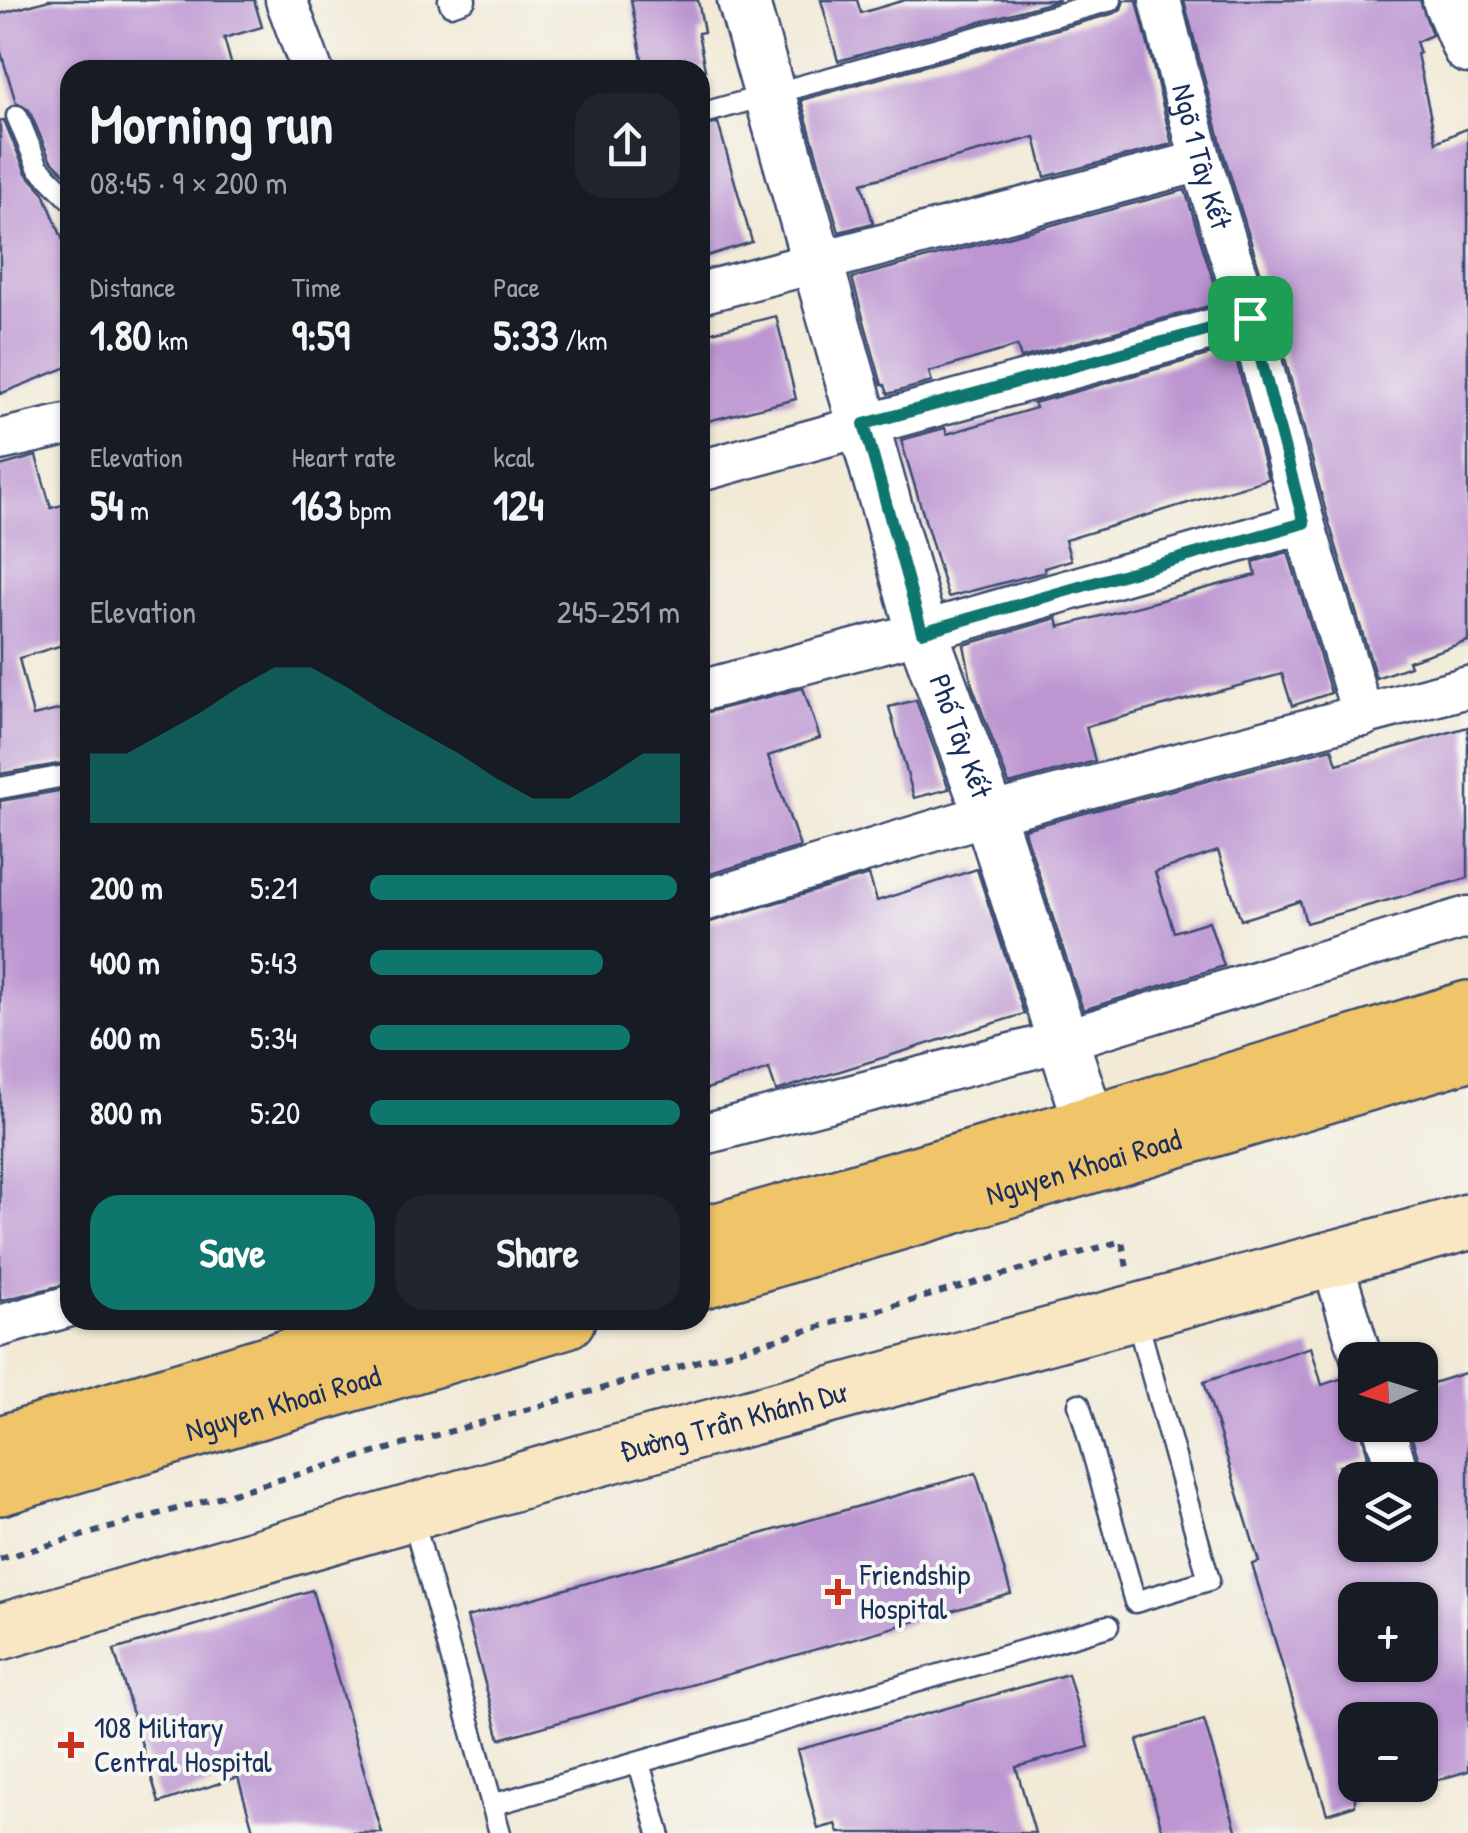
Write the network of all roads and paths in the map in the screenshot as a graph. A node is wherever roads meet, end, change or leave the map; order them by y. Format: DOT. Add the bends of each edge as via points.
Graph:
graph roads {
  1 [pos="286,0"];
  2 [pos="449,0"];
  3 [pos="465,0"];
  4 [pos="743,0"];
  5 [pos="1111,0"];
  6 [pos="1160,0"];
  7 [pos="1448,0"];
  8 [pos="1468,48"];
  9 [pos="308,60"];
  10 [pos="770,94"];
  11 [pos="710,111"];
  12 [pos="17,116"];
  13 [pos="1201,161"];
  14 [pos="60,189"];
  15 [pos="815,262"];
  16 [pos="710,291"];
  17 [pos="1250,318"];
  18 [pos="864,424"];
  19 [pos="60,426"];
  20 [pos="0,440"];
  21 [pos="710,468"];
  22 [pos="1304,523"];
  23 [pos="922,632"];
  24 [pos="1468,687"];
  25 [pos="710,688"];
  26 [pos="1364,716"];
  27 [pos="60,777"];
  28 [pos="0,788"];
  29 [pos="989,814"];
  30 [pos="710,899"];
  31 [pos="1468,917"];
  32 [pos="1468,1009"];
  33 [pos="1061,1041"];
  34 [pos="1468,1052"];
  35 [pos="1090,1124"];
  36 [pos="710,1132"];
  37 [pos="1468,1222"];
  38 [pos="710,1233"];
  39 [pos="1331,1258"];
  40 [pos="710,1278"];
  41 [pos="60,1309"];
  42 [pos="1134,1311"];
  43 [pos="0,1326"];
  44 [pos="380,1330"];
  45 [pos="533,1330"];
  46 [pos="1357,1342"];
  47 [pos="1079,1404"];
  48 [pos="0,1444"];
  49 [pos="0,1487"];
  50 [pos="412,1514"];
  51 [pos="0,1559"];
  52 [pos="1108,1626"];
  53 [pos="0,1632"];
  54 [pos="639,1763"];
  55 [pos="492,1805"];
  56 [pos="500,1833"];
  57 [pos="659,1833"];
  1 -- 9 [label="street"];
  2 -- 3 [label="lane"];
  4 -- 10 [label="street, Phố Tây Kết"];
  5 -- 10 [label="lane"];
  6 -- 13 [label="street, Ngõ 1 Tây Kết"];
  7 -- 8 [label="street"];
  10 -- 11 [label="lane"];
  10 -- 15 [label="street, Phố Tây Kết"];
  12 -- 14 [label="lane" via="38,167"];
  13 -- 15 [label="street"];
  13 -- 17 [label="street, Ngõ 1 Tây Kết"];
  15 -- 16 [label="street"];
  15 -- 18 [label="street, Phố Tây Kết"];
  17 -- 18 [label="street"];
  17 -- 22 [label="street, Ngõ 1 Tây Kết"];
  18 -- 21 [label="street"];
  18 -- 23 [label="street, Phố Tây Kết"];
  19 -- 20 [label="street"];
  22 -- 23 [label="street"];
  22 -- 26 [label="street, Ngõ 1 Tây Kết"];
  23 -- 25 [label="street"];
  23 -- 29 [label="street, Phố Tây Kết"];
  24 -- 26 [label="street"];
  26 -- 29 [label="street"];
  27 -- 28 [label="lane"];
  29 -- 30 [label="street"];
  29 -- 33 [label="street, Phố Tây Kết"];
  31 -- 33 [label="street"];
  32 -- 35 [label="main road, Nguyen Khoai Road"];
  33 -- 35 [label="street, Phố Tây Kết"];
  33 -- 36 [label="street"];
  34 -- 40 [label="main road, Nguyen Khoai Road"];
  35 -- 38 [label="main road, Nguyen Khoai Road"];
  37 -- 39 [label="main road, Đường Trần Khánh Dư"];
  39 -- 42 [label="main road, Đường Trần Khánh Dư"];
  39 -- 46 [label="street"];
  41 -- 43 [label="street"];
  42 -- 47 [label="lane" via="1209,1580 1135,1602"];
  42 -- 50 [label="main road, Đường Trần Khánh Dư"];
  42 -- 51 [label="path" via="1122,1240"];
  44 -- 48 [label="main road, Nguyen Khoai Road"];
  45 -- 49 [label="main road, Nguyen Khoai Road"];
  50 -- 53 [label="main road, Đường Trần Khánh Dư"];
  50 -- 55 [label="lane"];
  52 -- 54 [label="lane"];
  54 -- 55 [label="lane"];
  54 -- 57 [label="lane"];
  55 -- 56 [label="lane"];
}
